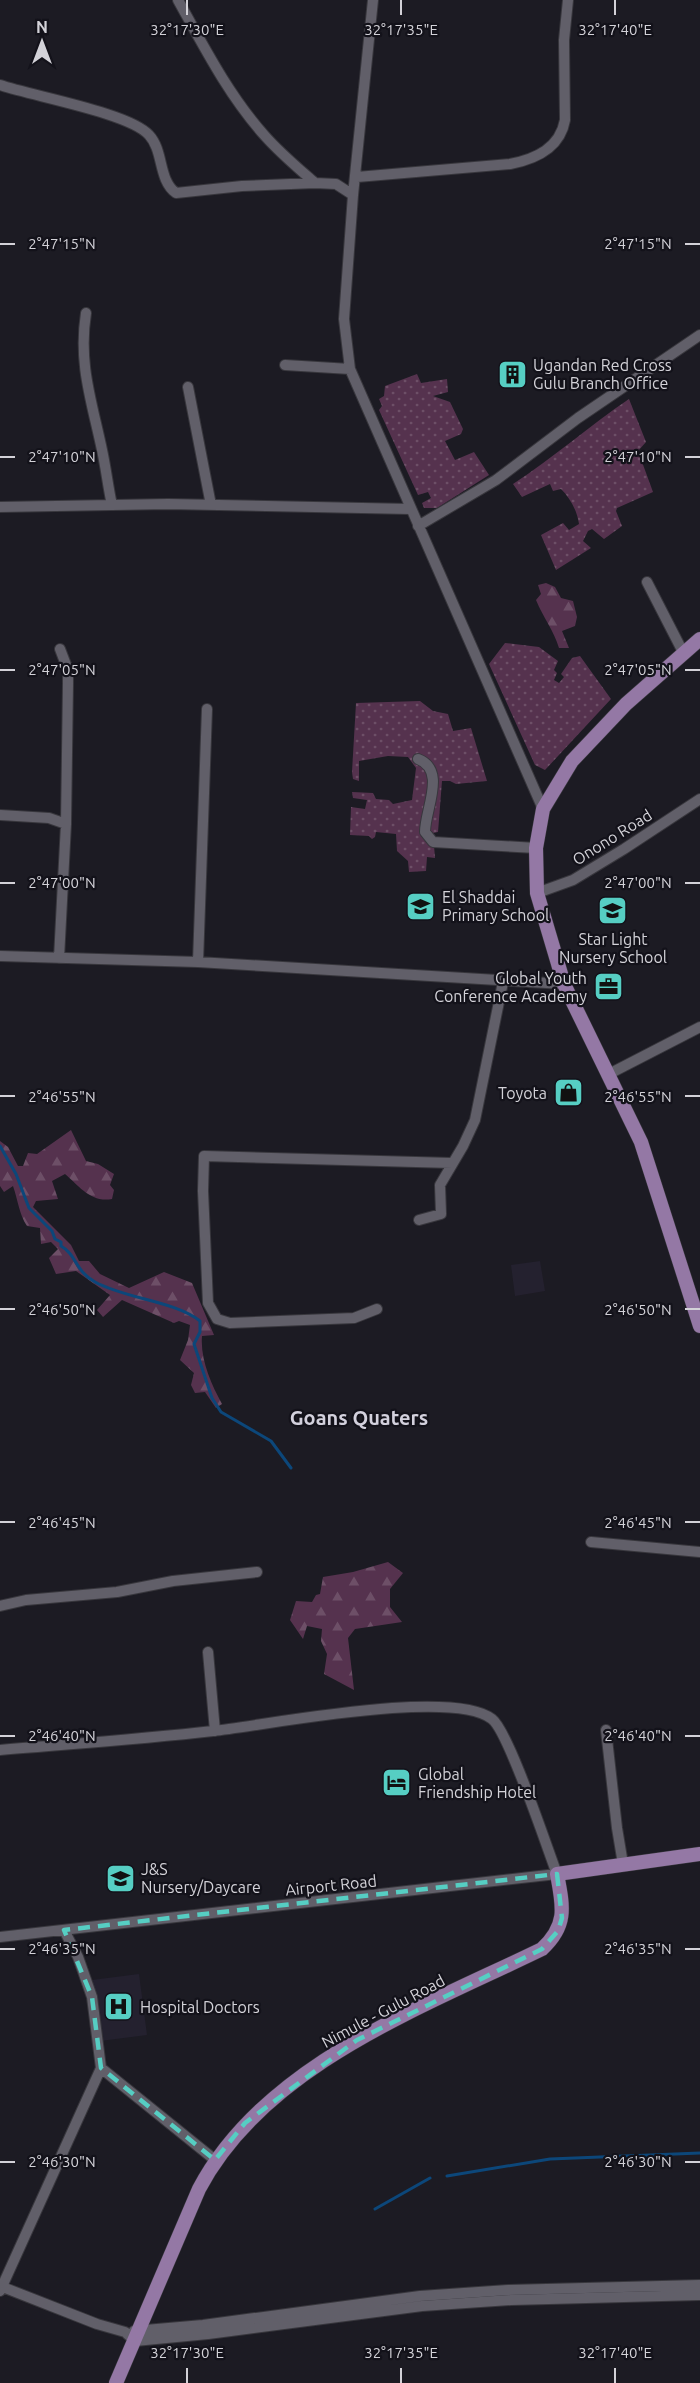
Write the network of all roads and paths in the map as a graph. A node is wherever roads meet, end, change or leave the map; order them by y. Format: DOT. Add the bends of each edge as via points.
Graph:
graph roads {
  1 [pos="178,0"];
  2 [pos="373,0"];
  3 [pos="568,0"];
  4 [pos="0,85"];
  5 [pos="357,177"];
  6 [pos="315,183"];
  7 [pos="353,195"];
  8 [pos="86,313"];
  9 [pos="700,335"];
  10 [pos="285,365"];
  11 [pos="350,369"];
  12 [pos="188,387"];
  13 [pos="112,505"];
  14 [pos="211,505"];
  15 [pos="0,507"];
  16 [pos="410,509"];
  17 [pos="418,526"];
  18 [pos="646,582"];
  19 [pos="700,639"];
  20 [pos="60,649"];
  21 [pos="684,654"];
  22 [pos="207,709"];
  23 [pos="418,759"];
  24 [pos="700,799"];
  25 [pos="543,809"];
  26 [pos="0,815"];
  27 [pos="66,824"];
  28 [pos="536,848"];
  29 [pos="537,892"];
  30 [pos="0,956"];
  31 [pos="59,958"];
  32 [pos="198,962"];
  33 [pos="503,982"];
  34 [pos="564,984"];
  35 [pos="700,1027"];
  36 [pos="607,1075"];
  37 [pos="453,1163"];
  38 [pos="419,1220"];
  39 [pos="377,1310"];
  40 [pos="700,1326"];
  41 [pos="591,1542"];
  42 [pos="700,1552"];
  43 [pos="257,1572"];
  44 [pos="0,1606"];
  45 [pos="208,1652"];
  46 [pos="606,1730"];
  47 [pos="215,1731"];
  48 [pos="0,1750"];
  49 [pos="700,1854"];
  50 [pos="623,1864"];
  51 [pos="557,1874"];
  52 [pos="64,1930"];
  53 [pos="0,1937"];
  54 [pos="101,2068"];
  55 [pos="214,2160"];
  56 [pos="700,2285"];
  57 [pos="1,2288"];
  58 [pos="574,2293"];
  59 [pos="700,2295"];
  60 [pos="133,2334"];
  61 [pos="116,2383"];
  1 -- 6 [label="street" via="223,80 250,118"];
  2 -- 5 [label="street"];
  3 -- 5 [label="street" via="565,120 552,147 526,161 510,164"];
  4 -- 6 [label="street" via="137,126 152,137 168,186 176,193"];
  5 -- 7 [label="street"];
  6 -- 7 [label="street" via="336,184"];
  7 -- 11 [label="street" via="344,319"];
  8 -- 13 [label="street" via="84,374"];
  9 -- 17 [label="street" via="578,418 496,480"];
  10 -- 11 [label="street"];
  11 -- 16 [label="street"];
  12 -- 14 [label="street"];
  13 -- 14 [label="street"];
  13 -- 15 [label="street"];
  14 -- 16 [label="street"];
  16 -- 17 [label="street"];
  17 -- 25 [label="street"];
  18 -- 21 [label="street"];
  19 -- 21 [label="main road"];
  20 -- 27 [label="street" via="68,676"];
  21 -- 25 [label="main road" via="602,728 572,761"];
  22 -- 32 [label="street"];
  23 -- 28 [label="street" via="432,767 425,832 433,842"];
  24 -- 29 [label="street, Onono Road" via="573,880"];
  25 -- 28 [label="main road"];
  26 -- 27 [label="street" via="49,818"];
  27 -- 31 [label="street"];
  28 -- 29 [label="main road"];
  29 -- 34 [label="main road"];
  30 -- 31 [label="street"];
  31 -- 32 [label="street"];
  32 -- 33 [label="street"];
  33 -- 34 [label="street"];
  33 -- 37 [label="street" via="475,1119"];
  34 -- 36 [label="main road"];
  35 -- 36 [label="street"];
  36 -- 40 [label="main road" via="641,1142"];
  37 -- 38 [label="street" via="440,1185 441,1214"];
  37 -- 39 [label="street" via="204,1156 208,1303 217,1319 230,1323 354,1318"];
  41 -- 42 [label="street"];
  43 -- 44 [label="street"];
  45 -- 47 [label="street"];
  46 -- 50 [label="street"];
  47 -- 48 [label="street"];
  47 -- 51 [label="street" via="417,1706 482,1713 499,1728"];
  49 -- 50 [label="main road"];
  50 -- 51 [label="main road"];
  51 -- 52 [label="street, Airport Road"];
  51 -- 55 [label="main road, Nimule - Gulu Road" via="562,1917 558,1930 542,1949 328,2057 245,2123"];
  52 -- 53 [label="street, Airport Road"];
  52 -- 54 [label="street" via="92,1997"];
  54 -- 55 [label="street"];
  54 -- 57 [label="street"];
  55 -- 60 [label="main road, Nimule - Gulu Road"];
  56 -- 58 [label="street"];
  57 -- 60 [label="street"];
  58 -- 59 [label="street"];
  58 -- 60 [label="street" via="422,2306 208,2334"];
  60 -- 61 [label="main road, Nimule - Gulu Road"];
}
